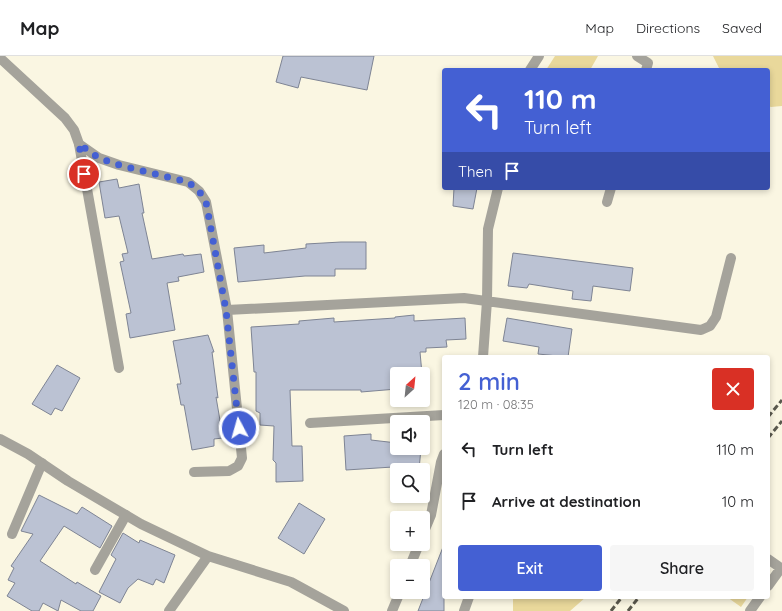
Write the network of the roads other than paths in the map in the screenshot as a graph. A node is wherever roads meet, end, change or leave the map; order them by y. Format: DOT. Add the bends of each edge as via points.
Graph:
graph roads {
  1 [pos="540,56"];
  2 [pos="637,56"];
  3 [pos="0,58"];
  4 [pos="531,68"];
  5 [pos="647,68"];
  6 [pos="79,144"];
  7 [pos="498,190"];
  8 [pos="610,190"];
  9 [pos="606,202"];
  10 [pos="730,258"];
  11 [pos="487,301"];
  12 [pos="226,310"];
  13 [pos="483,355"];
  14 [pos="119,368"];
  15 [pos="442,415"];
  16 [pos="310,423"];
  17 [pos="0,439"];
  18 [pos="442,459"];
  19 [pos="42,463"];
  20 [pos="194,472"];
  21 [pos="126,515"];
  22 [pos="430,516"];
  23 [pos="12,534"];
  24 [pos="208,556"];
  25 [pos="770,561"];
  26 [pos="781,569"];
  27 [pos="95,570"];
  28 [pos="770,583"];
  29 [pos="397,599"];
  30 [pos="468,599"];
  31 [pos="759,599"];
  32 [pos="169,611"];
  33 [pos="344,611"];
  34 [pos="392,611"];
  35 [pos="464,611"];
  36 [pos="750,611"];
  1 -- 4 [label="street"];
  2 -- 5 [label="street" via="648,63"];
  3 -- 6 [label="street" via="65,118 74,130"];
  6 -- 12 [label="street" via="99,158 188,182 199,191 206,202"];
  6 -- 14 [label="street"];
  7 -- 11 [label="street" via="488,229"];
  8 -- 9 [label="street"];
  10 -- 11 [label="street" via="716,318 710,326 701,330"];
  11 -- 12 [label="street" via="464,298"];
  11 -- 13 [label="street"];
  12 -- 20 [label="street" via="242,458 238,466 230,471"];
  15 -- 16 [label="street"];
  17 -- 19 [label="street"];
  18 -- 22 [label="street"];
  19 -- 21 [label="street"];
  19 -- 23 [label="street"];
  21 -- 24 [label="street"];
  21 -- 27 [label="street"];
  24 -- 32 [label="street"];
  24 -- 33 [label="street" via="291,582"];
  25 -- 26 [label="street"];
  26 -- 28 [label="street"];
  29 -- 34 [label="street"];
  30 -- 35 [label="street"];
  31 -- 36 [label="street"];
}
